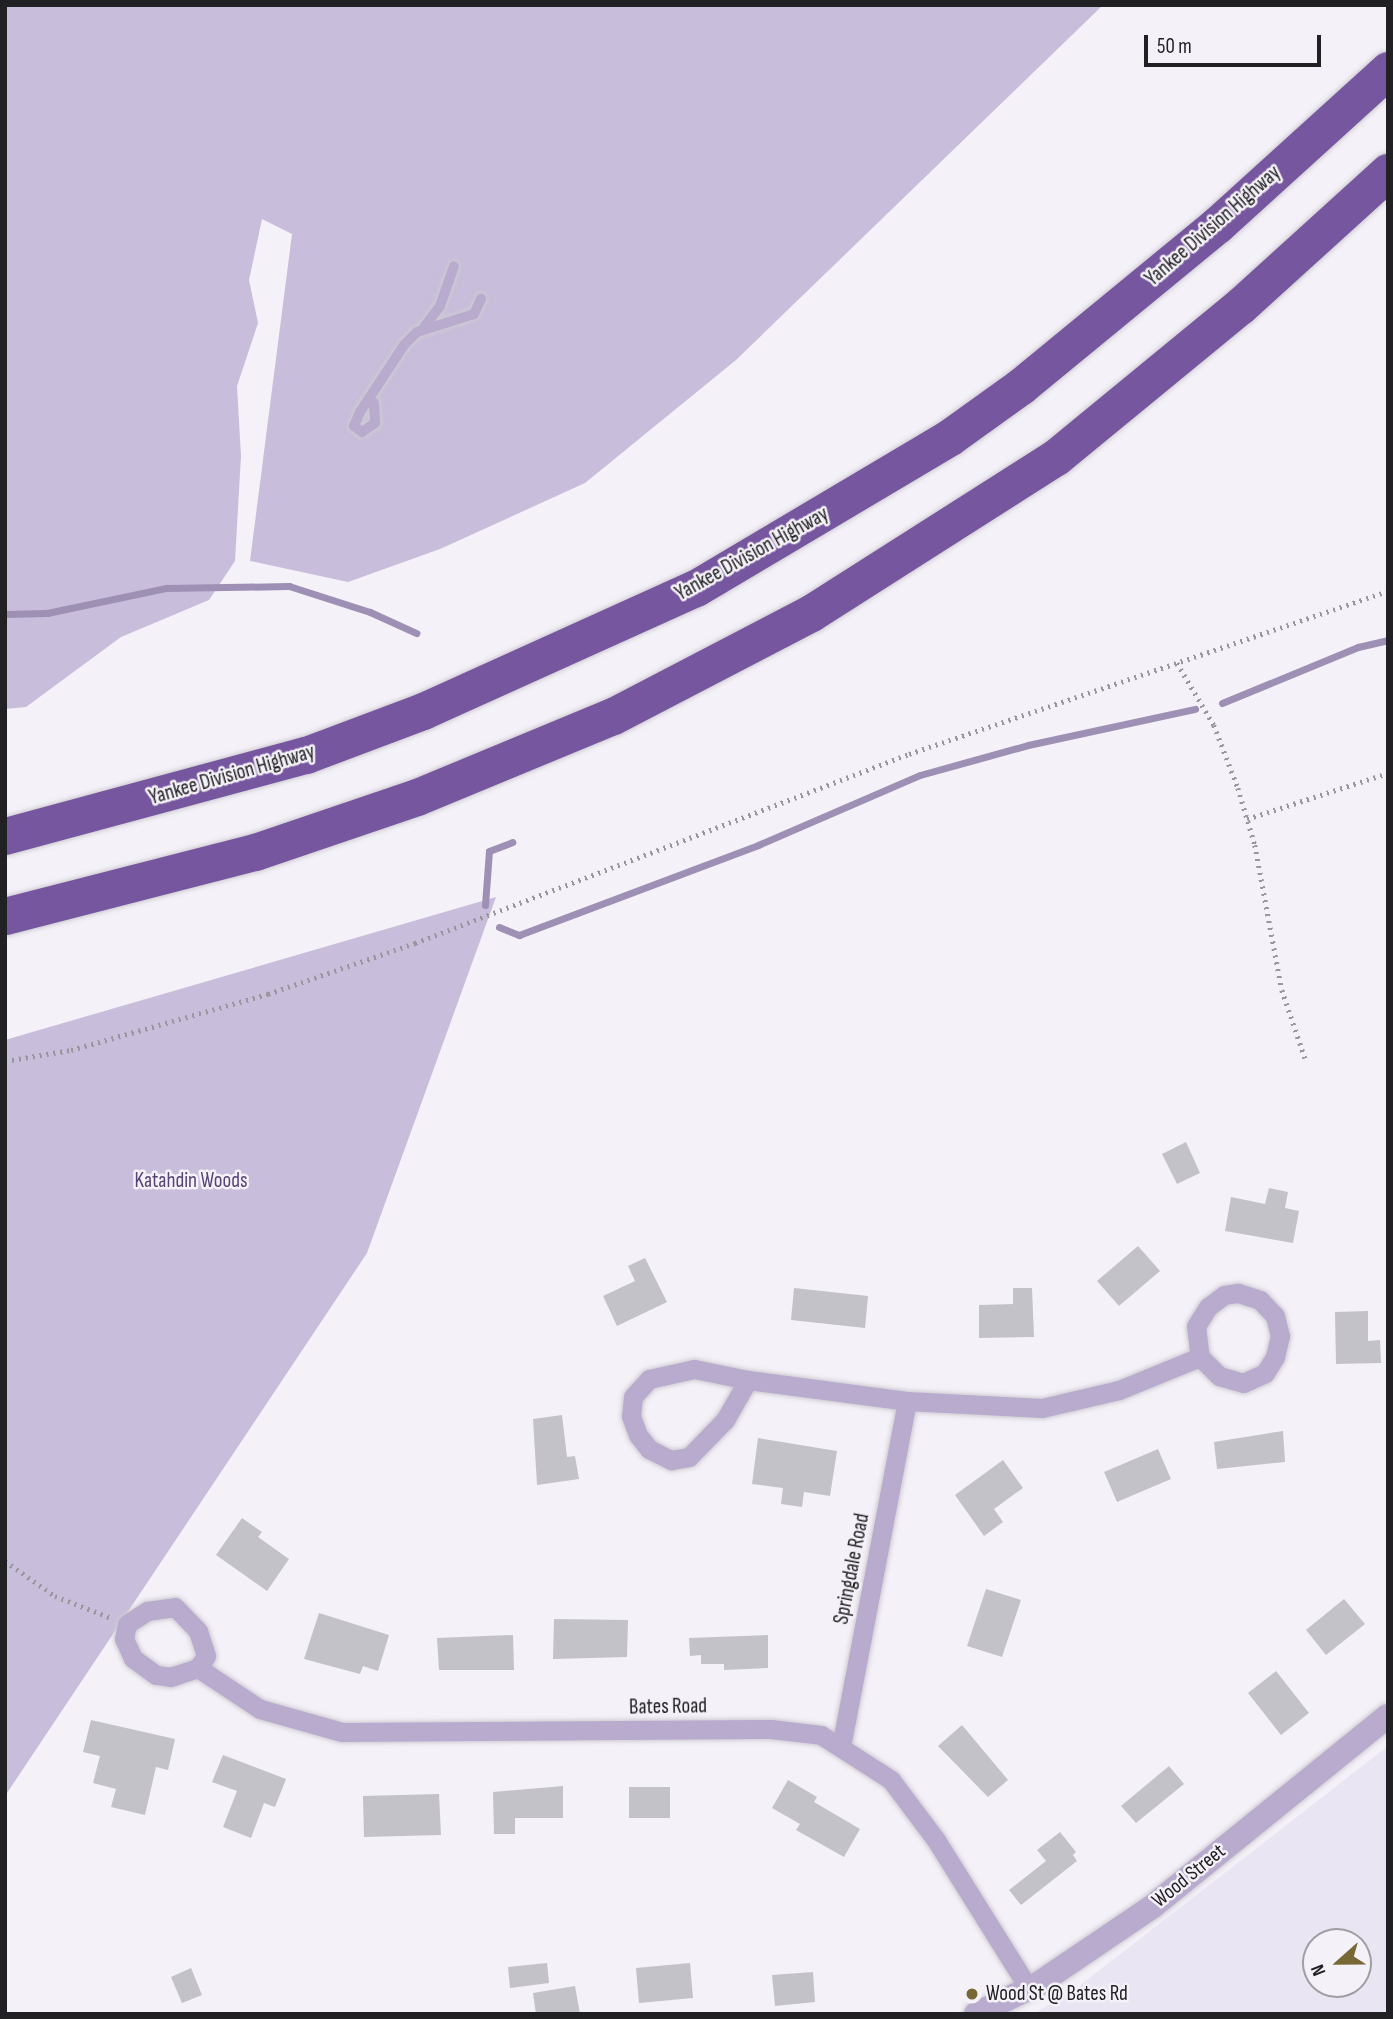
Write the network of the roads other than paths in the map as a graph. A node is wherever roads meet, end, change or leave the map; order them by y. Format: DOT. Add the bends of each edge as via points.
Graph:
graph roads {
  1 [pos="1388,70"];
  2 [pos="1388,172"];
  3 [pos="454,265"];
  4 [pos="481,299"];
  5 [pos="422,330"];
  6 [pos="374,403"];
  7 [pos="5,836"];
  8 [pos="5,916"];
  9 [pos="1200,1357"];
  10 [pos="748,1380"];
  11 [pos="907,1401"];
  12 [pos="198,1668"];
  13 [pos="1388,1716"];
  14 [pos="841,1746"];
  15 [pos="1030,1989"];
  16 [pos="976,2014"];
  1 -- 7 [label="highway, Yankee Division Highway" via="1217,225 1021,386 950,437 696,588 424,711 306,755"];
  2 -- 8 [label="highway" via="1240,306 1056,457 811,613 613,716 417,797 255,852"];
  3 -- 5 [label="lane" via="440,306"];
  4 -- 5 [label="lane" via="474,313"];
  5 -- 6 [label="lane" via="404,345 360,412 355,426 362,432 375,423"];
  9 -- 9 [label="street" via="1219,1376 1243,1383 1265,1373 1280,1336 1275,1316 1260,1300 1238,1293 1224,1295 1208,1307 1196,1326"];
  9 -- 11 [label="street" via="1119,1390 1042,1408"];
  10 -- 10 [label="street" via="708,1441 689,1457 671,1460 649,1449 638,1435 631,1416 633,1397 649,1379 694,1369"];
  10 -- 11 [label="street"];
  11 -- 14 [label="street, Springdale Road"];
  12 -- 12 [label="street" via="206,1656 198,1631 175,1607 147,1611 127,1624 124,1639 134,1658 156,1675 171,1677"];
  12 -- 14 [label="street, Bates Road" via="260,1709 341,1732 771,1729 821,1735"];
  13 -- 15 [label="street, Wood Street" via="1153,1906"];
  14 -- 15 [label="street, Bates Road" via="891,1780 936,1840"];
  15 -- 16 [label="street, Wood Street"];
}
